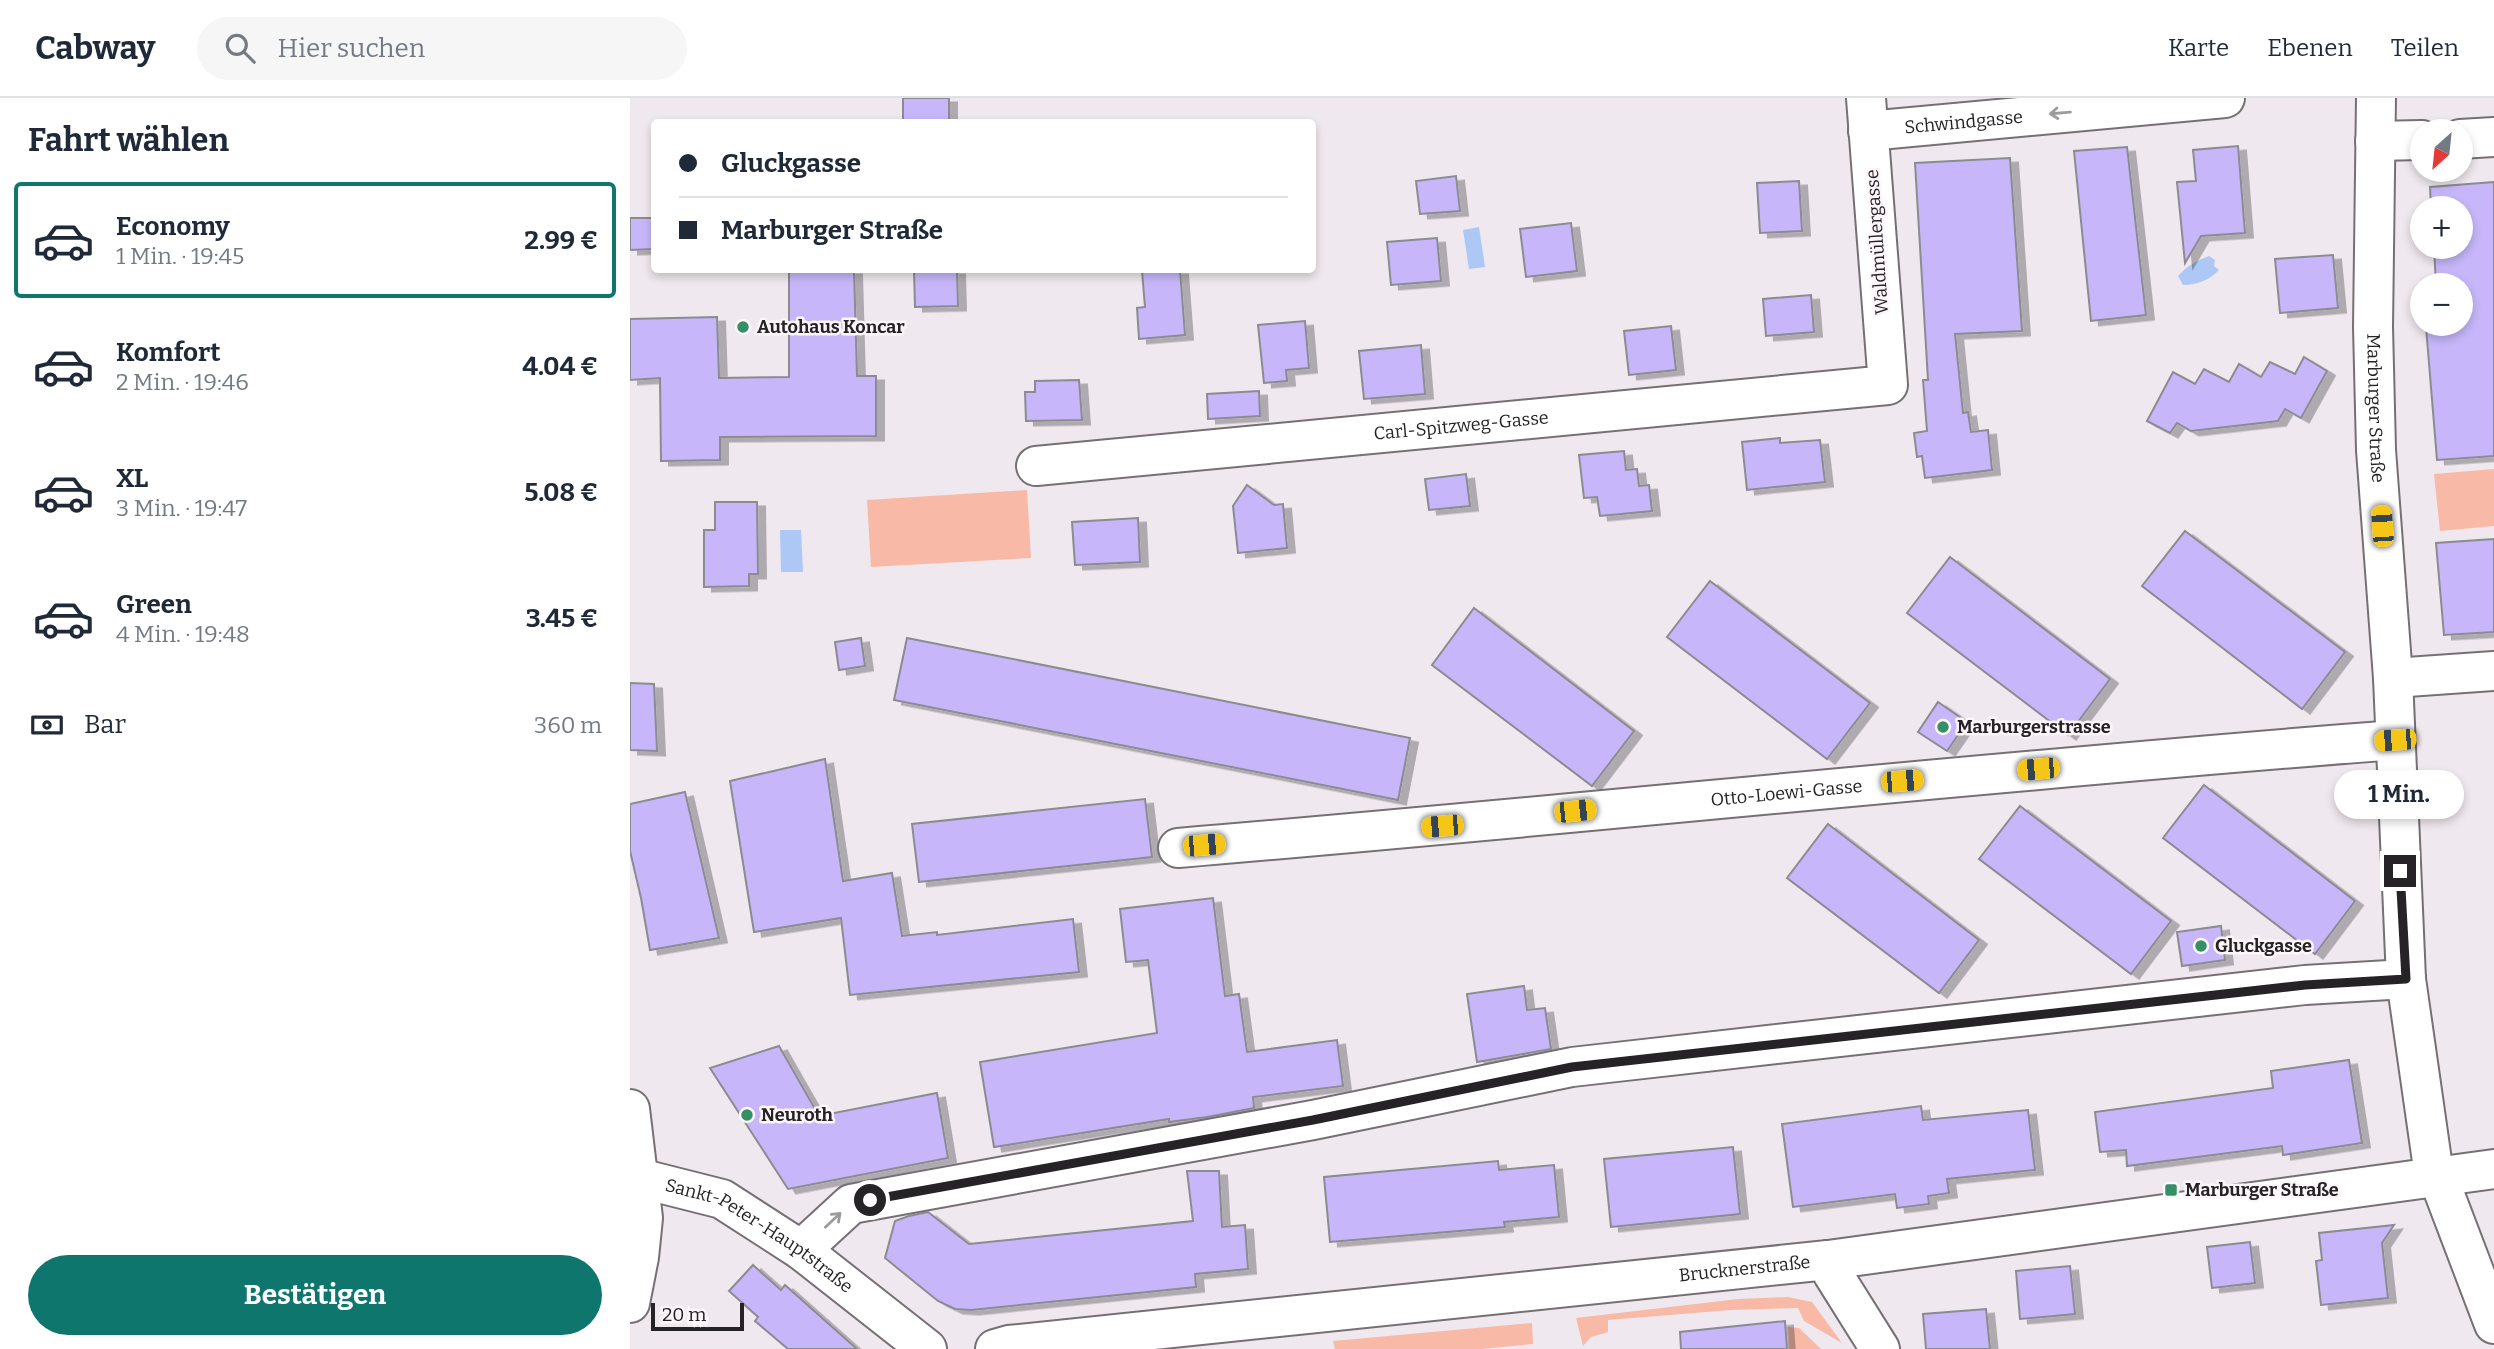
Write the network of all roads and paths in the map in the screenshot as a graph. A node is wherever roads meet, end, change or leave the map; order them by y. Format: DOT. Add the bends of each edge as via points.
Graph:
graph roads {
  1 [pos="2225,98"];
  2 [pos="2376,98"];
  3 [pos="1867,115"];
  4 [pos="2494,137"];
  5 [pos="2473,138"];
  6 [pos="2410,140"];
  7 [pos="2375,141"];
  8 [pos="1888,386"];
  9 [pos="1036,466"];
  10 [pos="2494,671"];
  11 [pos="2393,678"];
  12 [pos="2395,740"];
  13 [pos="1178,848"];
  14 [pos="2406,979"];
  15 [pos="630,1108"];
  16 [pos="2494,1169"];
  17 [pos="2439,1177"];
  18 [pos="639,1178"];
  19 [pos="801,1250"];
  20 [pos="1828,1259"];
  21 [pos="630,1303"];
  22 [pos="2494,1324"];
  23 [pos="927,1349"];
  24 [pos="995,1349"];
  25 [pos="1880,1349"];
  1 -- 3 [label="street, Schwindgasse, one-way"];
  2 -- 7 [label="street, Marburger Straße"];
  3 -- 8 [label="street, Waldmüllergasse"];
  4 -- 5 [label="street"];
  6 -- 7 [label="street"];
  7 -- 11 [label="street, Marburger Straße" via="2376,450"];
  8 -- 9 [label="street, Carl-Spitzweg-Gasse"];
  10 -- 11 [label="street"];
  11 -- 12 [label="street, Marburger Straße"];
  12 -- 13 [label="street, Otto-Loewi-Gasse"];
  12 -- 14 [label="street, Marburger Straße"];
  14 -- 17 [label="street, Marburger Straße" via="2430,1148"];
  19 -- 14 [label="street, one-way" via="851,1203 1313,1120 1572,1067 2305,985"];
  15 -- 18 [label="street, Sankt-Peter-Hauptstraße"];
  16 -- 17 [label="street, Brucknerstraße"];
  17 -- 20 [label="street, Brucknerstraße"];
  17 -- 22 [label="street, Marburger Straße"];
  18 -- 19 [label="street, Sankt-Peter-Hauptstraße" via="722,1199"];
  18 -- 21 [label="street" via="642,1218"];
  19 -- 23 [label="street, Sankt-Peter-Hauptstraße"];
  20 -- 24 [label="street, Brucknerstraße" via="1184,1325"];
  20 -- 25 [label="street"];
}
